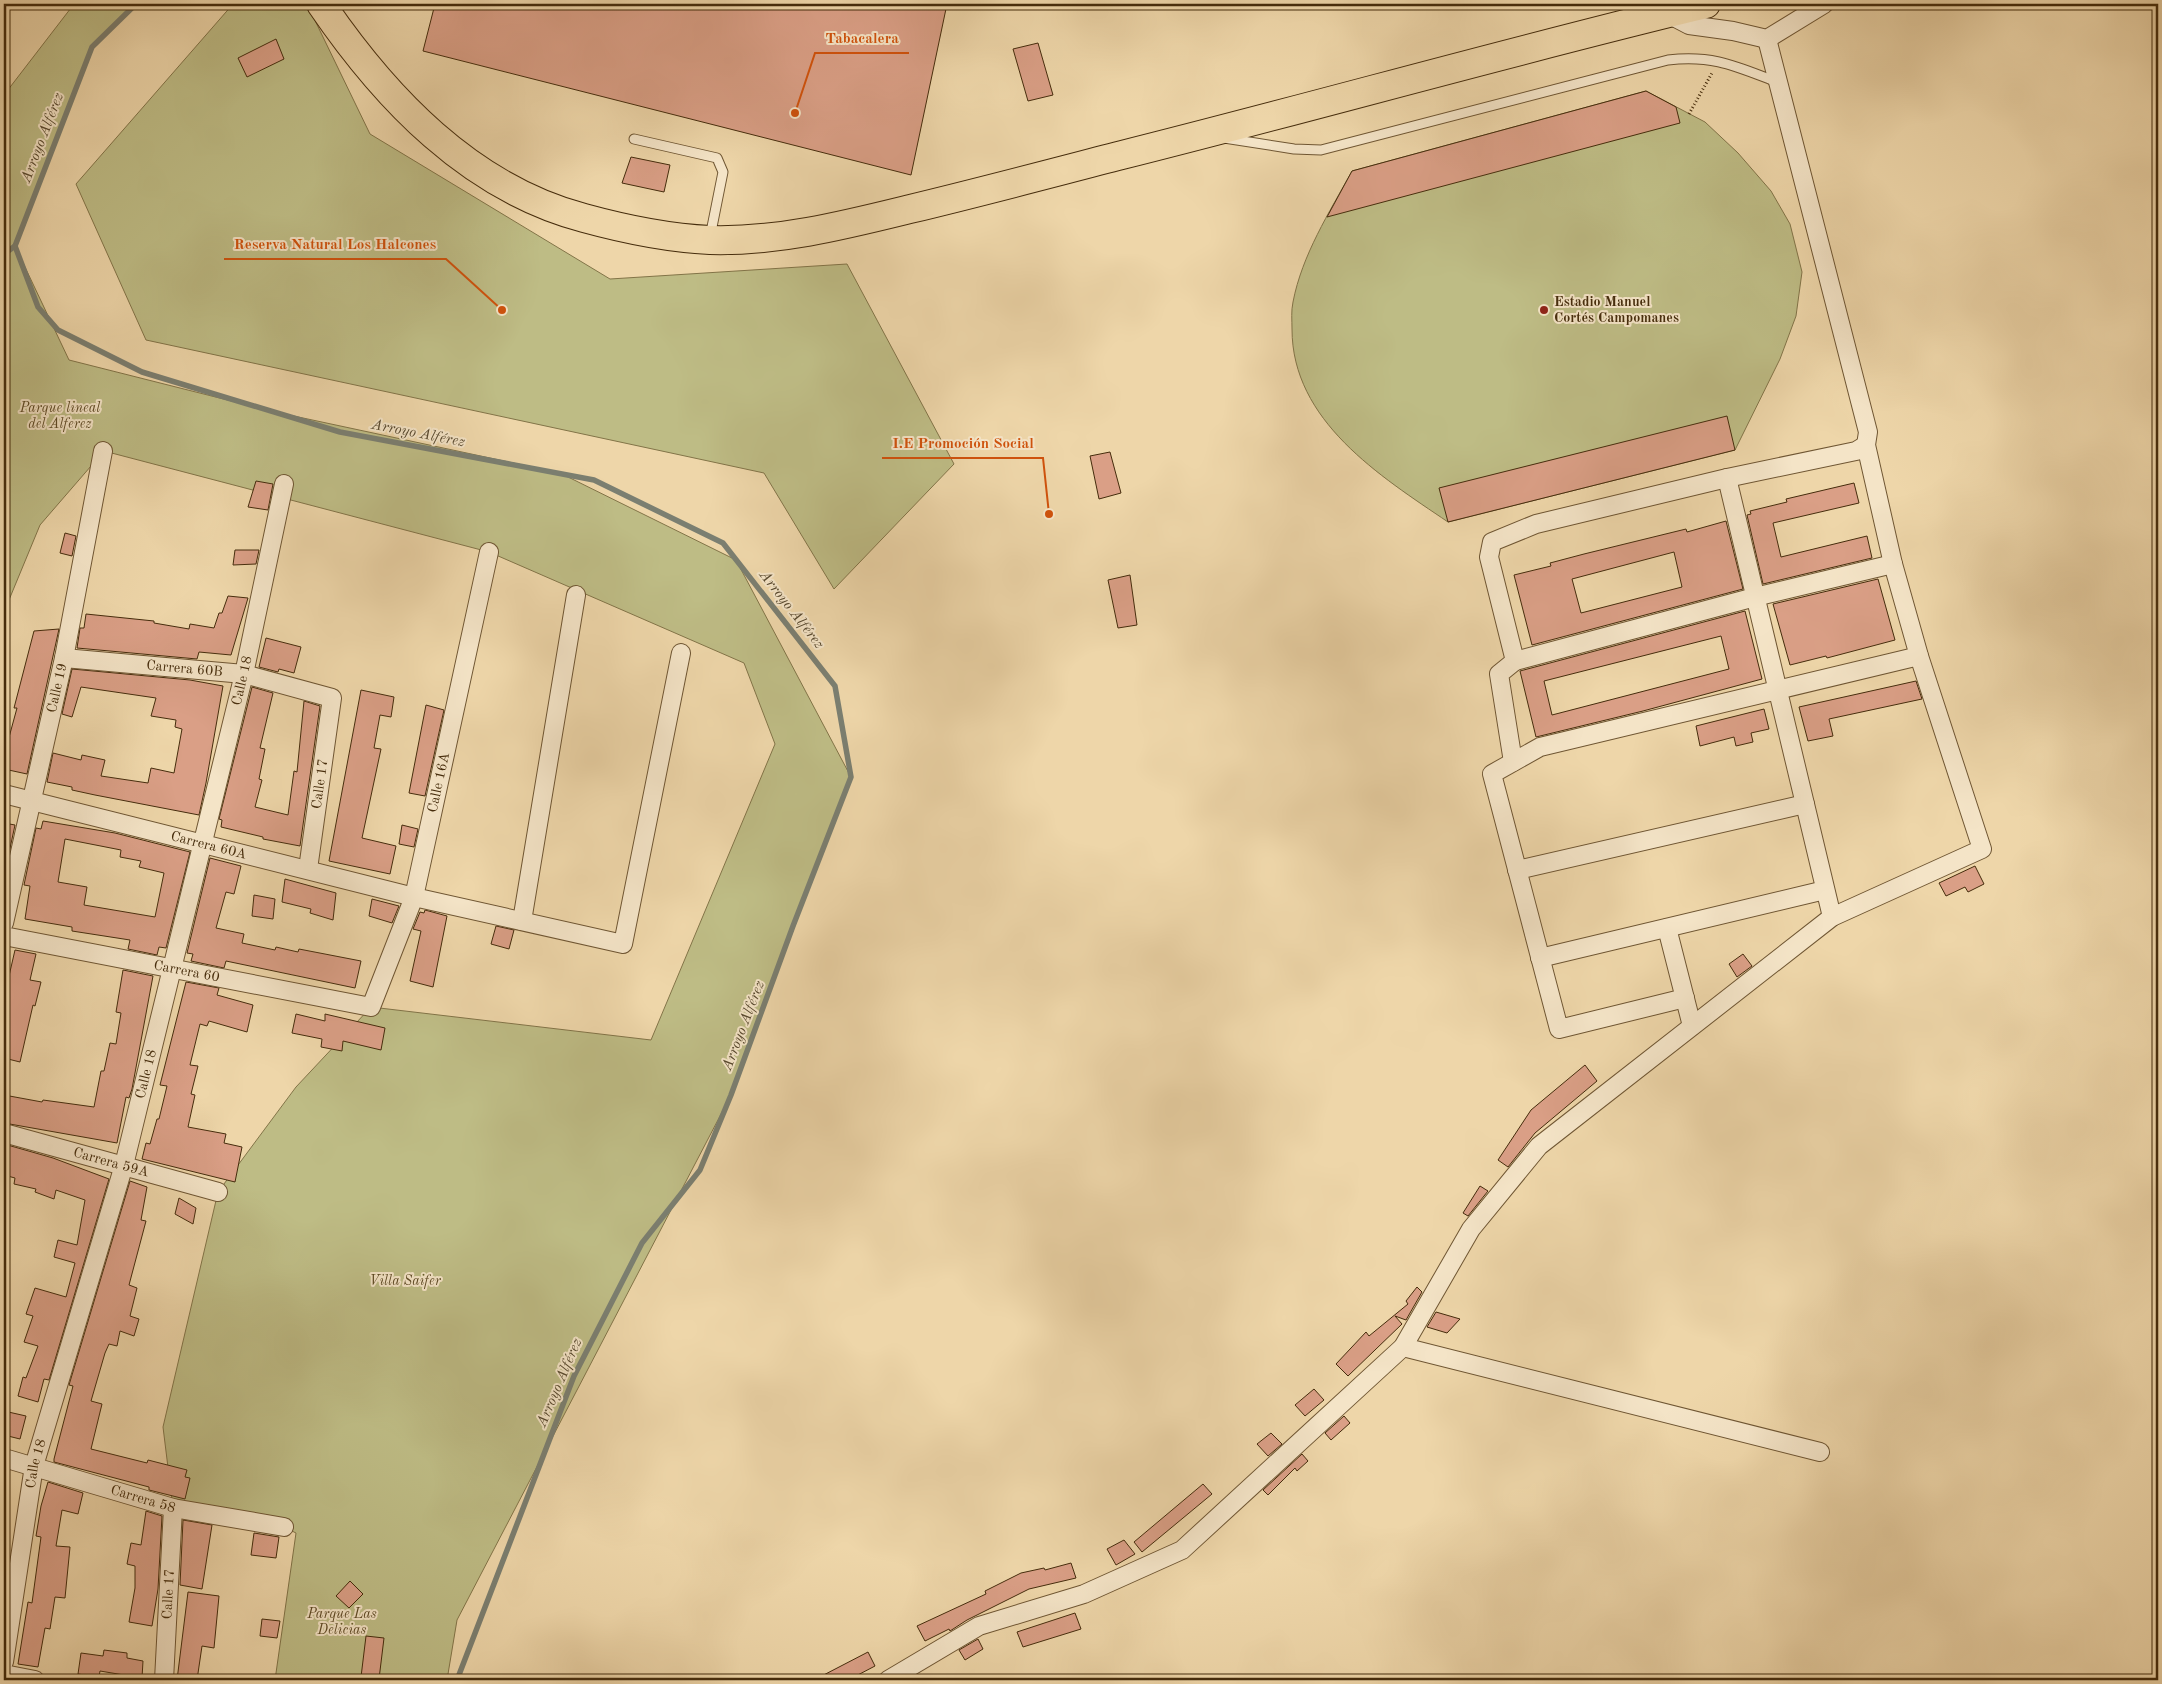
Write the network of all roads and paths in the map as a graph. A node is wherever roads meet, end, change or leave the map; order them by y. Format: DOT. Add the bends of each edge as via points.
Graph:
graph roads {
  1 [pos="321,4"];
  2 [pos="1706,4"];
  3 [pos="1824,4"];
  4 [pos="1666,13"];
  5 [pos="1767,40"];
  6 [pos="1720,61"];
  7 [pos="1777,82"];
  8 [pos="1689,114"];
  9 [pos="1204,135"];
  10 [pos="634,139"];
  11 [pos="710,240"];
  12 [pos="1866,445"];
  13 [pos="103,451"];
  14 [pos="1726,478"];
  15 [pos="284,484"];
  16 [pos="489,552"];
  17 [pos="1893,564"];
  18 [pos="576,595"];
  19 [pos="1755,597"];
  20 [pos="681,653"];
  21 [pos="1919,656"];
  22 [pos="64,658"];
  23 [pos="1515,661"];
  24 [pos="244,674"];
  25 [pos="1778,690"];
  26 [pos="332,698"];
  27 [pos="1512,762"];
  28 [pos="4,794"];
  29 [pos="32,802"];
  30 [pos="1805,804"];
  31 [pos="201,845"];
  32 [pos="308,869"];
  33 [pos="1517,870"];
  34 [pos="1825,890"];
  35 [pos="414,897"];
  36 [pos="1832,917"];
  37 [pos="522,921"];
  38 [pos="4,923"];
  39 [pos="1668,928"];
  40 [pos="4,936"];
  41 [pos="1540,958"];
  42 [pos="172,968"];
  43 [pos="1685,998"];
  44 [pos="370,1007"];
  45 [pos="1692,1026"];
  46 [pos="4,1134"];
  47 [pos="124,1165"];
  48 [pos="218,1192"];
  49 [pos="1403,1347"];
  50 [pos="1820,1452"];
  51 [pos="4,1458"];
  52 [pos="34,1466"];
  53 [pos="173,1508"];
  54 [pos="284,1527"];
  55 [pos="4,1662"];
  56 [pos="4,1674"];
  57 [pos="35,1680"];
  58 [pos="164,1680"];
  59 [pos="888,1680"];
  1 -- 11 [label="main road" via="362,62 402,105 486,175 514,192 582,218 642,232"];
  2 -- 4 [label="main road"];
  3 -- 5 [label="street"];
  4 -- 5 [label="street" via="1690,25"];
  4 -- 9 [label="main road"];
  5 -- 7 [label="street"];
  6 -- 7 [label="lane"];
  6 -- 8 [label="path"];
  6 -- 9 [label="lane" via="1692,57 1668,60 1321,150 1294,150"];
  7 -- 12 [label="street" via="1868,432"];
  9 -- 11 [label="main road" via="840,226 768,238"];
  10 -- 11 [label="lane" via="717,158 723,172"];
  12 -- 14 [label="street" via="1856,451"];
  12 -- 17 [label="street"];
  13 -- 22 [label="street, Calle 19"];
  14 -- 19 [label="street"];
  14 -- 23 [label="street" via="1536,524 1492,542 1489,557"];
  15 -- 24 [label="street, Calle 18"];
  16 -- 35 [label="street, Calle 16A"];
  17 -- 19 [label="street"];
  17 -- 21 [label="street"];
  18 -- 37 [label="street"];
  19 -- 23 [label="street"];
  19 -- 25 [label="street"];
  20 -- 37 [label="street, Carrera 60A" via="623,944"];
  21 -- 25 [label="street"];
  21 -- 36 [label="street" via="1982,849"];
  22 -- 24 [label="street, Carrera 60B"];
  22 -- 29 [label="street, Calle 19"];
  23 -- 27 [label="street" via="1499,674"];
  24 -- 26 [label="street, Carrera 60B"];
  24 -- 31 [label="street, Calle 18"];
  25 -- 27 [label="street" via="1540,747"];
  25 -- 30 [label="street"];
  26 -- 32 [label="street, Calle 17"];
  27 -- 33 [label="street" via="1492,774"];
  28 -- 29 [label="street, Carrera 60A"];
  29 -- 31 [label="street, Carrera 60A"];
  29 -- 38 [label="street, Calle 19"];
  30 -- 33 [label="street"];
  30 -- 34 [label="street"];
  31 -- 32 [label="street, Carrera 60A"];
  31 -- 42 [label="street, Calle 18"];
  32 -- 35 [label="street, Carrera 60A"];
  33 -- 41 [label="street"];
  34 -- 36 [label="street"];
  34 -- 39 [label="street"];
  35 -- 37 [label="street, Carrera 60A"];
  35 -- 44 [label="street, Calle 16A"];
  36 -- 45 [label="street"];
  39 -- 41 [label="street"];
  39 -- 43 [label="street"];
  40 -- 42 [label="street, Carrera 60"];
  41 -- 43 [label="street" via="1559,1029"];
  42 -- 44 [label="street, Carrera 60"];
  42 -- 47 [label="street, Calle 18"];
  43 -- 45 [label="street"];
  45 -- 49 [label="street" via="1539,1146 1471,1230"];
  46 -- 47 [label="street, Carrera 59A"];
  47 -- 48 [label="street, Carrera 59A"];
  47 -- 52 [label="street, Calle 18"];
  49 -- 50 [label="street"];
  49 -- 59 [label="street" via="1182,1550 1084,1594 978,1626"];
  51 -- 52 [label="street, Carrera 58"];
  52 -- 53 [label="street, Carrera 58"];
  52 -- 55 [label="street, Calle 18"];
  53 -- 54 [label="street, Carrera 58"];
  53 -- 58 [label="street, Calle 17"];
  56 -- 57 [label="street"];
}
